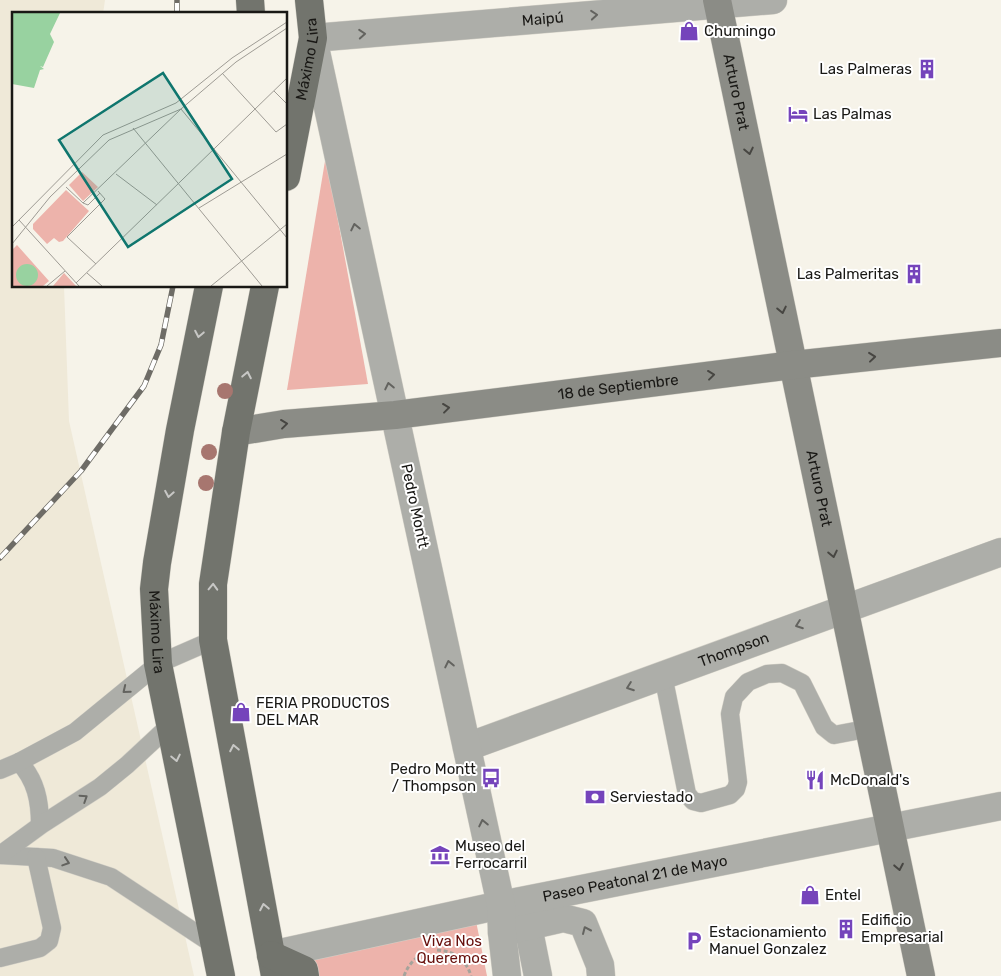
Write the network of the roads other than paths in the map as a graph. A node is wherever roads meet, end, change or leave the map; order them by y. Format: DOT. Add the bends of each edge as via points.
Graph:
graph roads {
  1 [pos="309,0"];
  2 [pos="772,0"];
  3 [pos="718,3"];
  4 [pos="314,38"];
  5 [pos="288,166"];
  6 [pos="209,288"];
  7 [pos="265,288"];
  8 [pos="1001,343"];
  9 [pos="793,365"];
  10 [pos="395,415"];
  11 [pos="236,432"];
  12 [pos="1001,552"];
  13 [pos="845,609"];
  14 [pos="214,640"];
  15 [pos="158,664"];
  16 [pos="663,675"];
  17 [pos="169,726"];
  18 [pos="871,728"];
  19 [pos="467,746"];
  20 [pos="19,762"];
  21 [pos="0,770"];
  22 [pos="1001,806"];
  23 [pos="40,825"];
  24 [pos="891,827"];
  25 [pos="0,855"];
  26 [pos="36,857"];
  27 [pos="501,905"];
  28 [pos="528,926"];
  29 [pos="502,932"];
  30 [pos="214,945"];
  31 [pos="0,958"];
  32 [pos="273,966"];
  33 [pos="221,976"];
  34 [pos="305,976"];
  35 [pos="507,976"];
  36 [pos="538,976"];
  37 [pos="602,976"];
  38 [pos="921,976"];
  1 -- 4 [label="main road, Máximo Lira"];
  2 -- 3 [label="street, Maipú"];
  4 -- 3 [label="street, Maipú, one-way"];
  3 -- 9 [label="street, Arturo Prat, one-way"];
  4 -- 5 [label="main road, Máximo Lira"];
  10 -- 4 [label="street, Pedro Montt, one-way"];
  6 -- 15 [label="main road, Máximo Lira, one-way" via="157,563 154,589"];
  11 -- 7 [label="main road, one-way"];
  9 -- 8 [label="street, 18 de Septiembre, one-way"];
  10 -- 9 [label="street, 18 de Septiembre, one-way"];
  9 -- 13 [label="street, Arturo Prat, one-way"];
  11 -- 10 [label="street, 18 de Septiembre, one-way" via="284,424"];
  19 -- 10 [label="street, Pedro Montt, one-way"];
  14 -- 11 [label="main road, one-way" via="213,584"];
  12 -- 13 [label="street, Thompson"];
  13 -- 16 [label="street, Thompson, one-way"];
  13 -- 18 [label="street, Arturo Prat"];
  14 -- 15 [label="lane"];
  32 -- 14 [label="main road, one-way"];
  15 -- 17 [label="main road, Máximo Lira"];
  15 -- 20 [label="lane, one-way" via="75,732"];
  16 -- 18 [label="lane" via="687,794 693,801 701,803 730,796 736,789 738,782 730,714 734,697 748,682 767,674 782,673 802,683 824,727 834,734"];
  16 -- 19 [label="street, Thompson, one-way"];
  23 -- 17 [label="lane, one-way" via="100,787"];
  17 -- 30 [label="main road, Máximo Lira, one-way"];
  18 -- 24 [label="street, Arturo Prat"];
  27 -- 19 [label="street, Pedro Montt, one-way"];
  20 -- 21 [label="lane"];
  20 -- 23 [label="lane" via="29,772 36,789"];
  22 -- 24 [label="street, Paseo Peatonal 21 de Mayo"];
  23 -- 25 [label="lane"];
  24 -- 27 [label="street, Paseo Peatonal 21 de Mayo"];
  24 -- 38 [label="street, Arturo Prat, one-way"];
  25 -- 26 [label="lane"];
  26 -- 30 [label="lane, one-way" via="52,858 112,877"];
  26 -- 31 [label="lane" via="52,928 49,941 40,948"];
  27 -- 29 [label="street, Pedro Montt"];
  27 -- 32 [label="street, Paseo Peatonal 21 de Mayo"];
  28 -- 29 [label="street"];
  28 -- 36 [label="street"];
  37 -- 28 [label="street, one-way" via="584,923 564,918"];
  29 -- 35 [label="street, Pedro Montt"];
  30 -- 33 [label="main road, Máximo Lira"];
  32 -- 34 [label="main road" via="304,970"];
}
